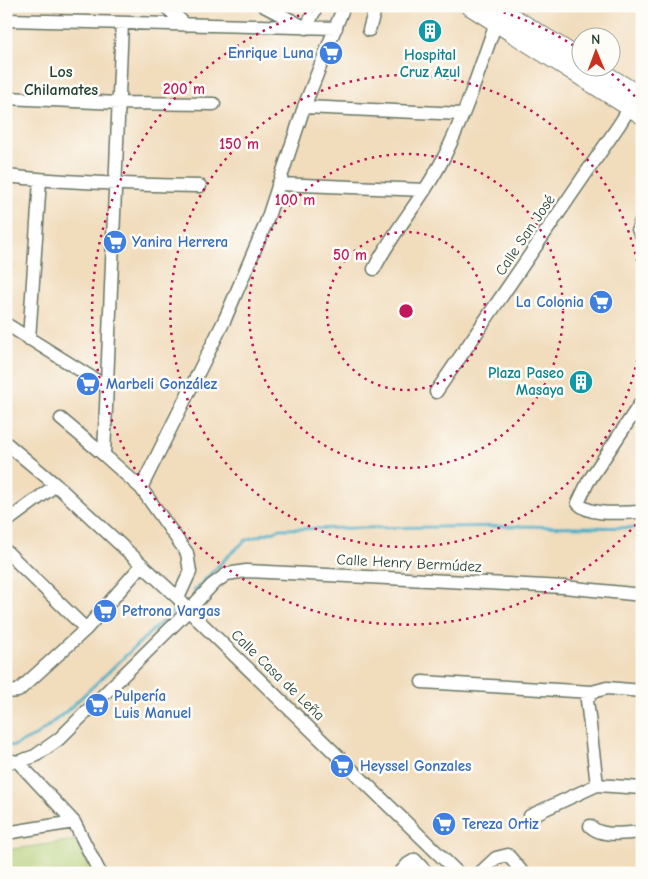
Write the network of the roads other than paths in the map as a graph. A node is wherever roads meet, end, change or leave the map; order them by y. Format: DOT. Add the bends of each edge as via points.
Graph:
graph roads {
  1 [pos="165,6"];
  2 [pos="264,6"];
  3 [pos="318,6"];
  4 [pos="344,6"];
  5 [pos="376,6"];
  6 [pos="470,6"];
  7 [pos="495,14"];
  8 [pos="6,20"];
  9 [pos="122,23"];
  10 [pos="186,24"];
  11 [pos="306,28"];
  12 [pos="336,28"];
  13 [pos="369,30"];
  14 [pos="570,54"];
  15 [pos="608,78"];
  16 [pos="6,98"];
  17 [pos="639,100"];
  18 [pos="119,103"];
  19 [pos="214,104"];
  20 [pos="304,108"];
  21 [pos="462,114"];
  22 [pos="6,176"];
  23 [pos="40,180"];
  24 [pos="278,184"];
  25 [pos="116,185"];
  26 [pos="200,186"];
  27 [pos="425,190"];
  28 [pos="642,218"];
  29 [pos="642,236"];
  30 [pos="374,268"];
  31 [pos="6,324"];
  32 [pos="29,338"];
  33 [pos="107,386"];
  34 [pos="436,392"];
  35 [pos="642,400"];
  36 [pos="61,420"];
  37 [pos="6,443"];
  38 [pos="104,454"];
  39 [pos="56,485"];
  40 [pos="141,488"];
  41 [pos="642,512"];
  42 [pos="6,522"];
  43 [pos="6,550"];
  44 [pos="142,564"];
  45 [pos="642,595"];
  46 [pos="178,598"];
  47 [pos="190,610"];
  48 [pos="86,629"];
  49 [pos="422,682"];
  50 [pos="642,691"];
  51 [pos="6,692"];
  52 [pos="592,692"];
  53 [pos="12,761"];
  54 [pos="597,785"];
  55 [pos="642,788"];
  56 [pos="530,816"];
  57 [pos="74,822"];
  58 [pos="590,826"];
  59 [pos="642,832"];
  60 [pos="6,833"];
  61 [pos="100,873"];
  62 [pos="400,873"];
  63 [pos="427,873"];
  64 [pos="458,873"];
  65 [pos="480,873"];
  66 [pos="523,873"];
  1 -- 10 [label="street"];
  2 -- 11 [label="street"];
  3 -- 11 [label="street"];
  4 -- 12 [label="street"];
  5 -- 13 [label="street"];
  6 -- 7 [label="highway"];
  7 -- 14 [label="highway"];
  7 -- 17 [label="highway"];
  7 -- 21 [label="street"];
  8 -- 9 [label="street"];
  9 -- 10 [label="street"];
  9 -- 18 [label="street"];
  10 -- 11 [label="street"];
  11 -- 12 [label="street"];
  12 -- 20 [label="street"];
  15 -- 17 [label="highway"];
  16 -- 18 [label="street"];
  17 -- 34 [label="street, Calle San José"];
  18 -- 19 [label="street"];
  18 -- 25 [label="street"];
  20 -- 21 [label="street"];
  20 -- 24 [label="street"];
  21 -- 27 [label="street" via="446,155"];
  22 -- 23 [label="street"];
  23 -- 25 [label="street"];
  23 -- 32 [label="street"];
  24 -- 27 [label="street"];
  24 -- 40 [label="street" via="266,223 225,319"];
  25 -- 26 [label="street"];
  25 -- 33 [label="street"];
  27 -- 30 [label="street"];
  28 -- 29 [label="street" via="638,229"];
  31 -- 32 [label="street"];
  32 -- 33 [label="street"];
  33 -- 38 [label="street"];
  35 -- 41 [label="street" via="588,482 578,503 592,512"];
  36 -- 38 [label="street"];
  37 -- 39 [label="street, Calle Casa de Leña"];
  38 -- 40 [label="street"];
  39 -- 42 [label="street"];
  39 -- 44 [label="street, Calle Casa de Leña"];
  40 -- 46 [label="street" via="187,553 190,572"];
  43 -- 48 [label="street"];
  44 -- 46 [label="street, Calle Casa de Leña"];
  44 -- 48 [label="street"];
  45 -- 47 [label="street, Calle Henry Bermúdez" via="564,587 246,571 227,574 212,584"];
  46 -- 47 [label="street, Calle Casa de Leña"];
  47 -- 53 [label="street, Calle Henry Bermúdez" via="59,739 35,756"];
  47 -- 64 [label="street, Calle Casa de Leña"];
  48 -- 51 [label="street" via="18,691"];
  49 -- 52 [label="street"];
  50 -- 52 [label="street" via="607,688"];
  52 -- 54 [label="street" via="587,700"];
  53 -- 57 [label="street"];
  54 -- 55 [label="street"];
  54 -- 56 [label="street"];
  57 -- 60 [label="street"];
  57 -- 61 [label="street"];
  58 -- 59 [label="street" via="594,831 608,834"];
  62 -- 63 [label="street" via="415,860"];
  65 -- 66 [label="street" via="496,858 508,855"];
}
